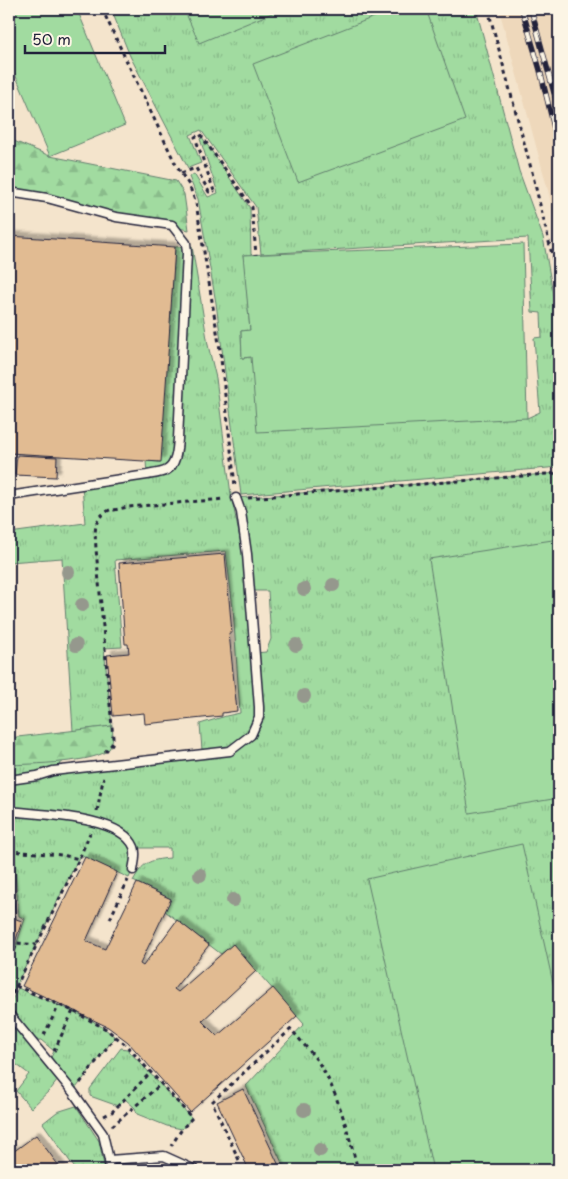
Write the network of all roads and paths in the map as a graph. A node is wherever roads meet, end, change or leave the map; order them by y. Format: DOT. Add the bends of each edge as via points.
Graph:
graph roads {
  1 [pos="488,9"];
  2 [pos="181,173"];
  3 [pos="9,192"];
  4 [pos="256,255"];
  5 [pos="559,283"];
  6 [pos="559,473"];
  7 [pos="9,496"];
  8 [pos="236,498"];
  9 [pos="101,753"];
  10 [pos="110,765"];
  11 [pos="9,780"];
  12 [pos="9,811"];
  13 [pos="96,816"];
  14 [pos="88,838"];
  15 [pos="9,851"];
  16 [pos="79,859"];
  17 [pos="133,870"];
  18 [pos="110,919"];
  19 [pos="36,945"];
  20 [pos="9,966"];
  21 [pos="16,986"];
  22 [pos="9,1001"];
  23 [pos="59,1005"];
  24 [pos="73,1011"];
  25 [pos="9,1014"];
  26 [pos="115,1037"];
  27 [pos="37,1048"];
  28 [pos="49,1063"];
  29 [pos="151,1072"];
  30 [pos="161,1084"];
  31 [pos="73,1092"];
  32 [pos="94,1121"];
  33 [pos="103,1134"];
  34 [pos="164,1156"];
  35 [pos="109,1160"];
  36 [pos="238,1160"];
  37 [pos="110,1170"];
  38 [pos="195,1170"];
  39 [pos="358,1170"];
  1 -- 5 [label="path"];
  2 -- 4 [label="path" via="196,168 209,192 214,191 195,136 200,134 252,207"];
  3 -- 7 [label="lane" via="47,198 116,217 172,225 186,243 187,252 178,439 173,464 167,470 146,475"];
  6 -- 8 [label="path"];
  8 -- 9 [label="path" via="128,507 101,514 95,526 96,550 113,738 108,750"];
  8 -- 10 [label="lane" via="247,554 256,653 259,717 255,728 244,742 230,751"];
  10 -- 11 [label="lane" via="52,771"];
  10 -- 13 [label="path"];
  12 -- 17 [label="lane" via="95,821 112,828 125,836 134,848"];
  14 -- 16 [label="path"];
  15 -- 16 [label="path"];
  16 -- 19 [label="path"];
  17 -- 18 [label="path"];
  19 -- 20 [label="path" via="17,943"];
  19 -- 21 [label="path"];
  21 -- 22 [label="path"];
  21 -- 23 [label="path"];
  23 -- 24 [label="path"];
  23 -- 27 [label="path"];
  24 -- 26 [label="path"];
  24 -- 28 [label="path"];
  25 -- 27 [label="lane"];
  26 -- 29 [label="path"];
  26 -- 31 [label="path"];
  27 -- 28 [label="lane"];
  28 -- 31 [label="lane"];
  29 -- 30 [label="path"];
  29 -- 32 [label="path" via="112,1112"];
  30 -- 33 [label="path"];
  30 -- 34 [label="path" via="192,1118"];
  31 -- 32 [label="lane"];
  32 -- 33 [label="lane"];
  33 -- 35 [label="lane"];
  34 -- 35 [label="lane"];
  34 -- 38 [label="lane"];
  35 -- 37 [label="lane"];
  36 -- 39 [label="path" via="212,1102 291,1029 317,1060 333,1092"];
}
